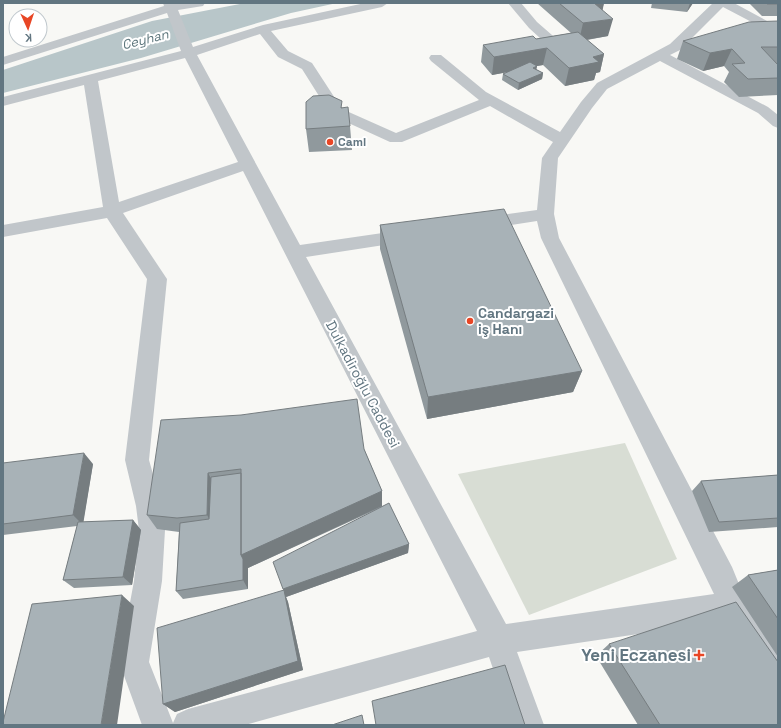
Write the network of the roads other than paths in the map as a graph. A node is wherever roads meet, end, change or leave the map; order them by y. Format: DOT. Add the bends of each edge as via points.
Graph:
graph roads {
  1 [pos="199,3"];
  2 [pos="382,3"];
  3 [pos="514,3"];
  4 [pos="720,3"];
  5 [pos="725,3"];
  6 [pos="171,8"];
  7 [pos="263,29"];
  8 [pos="778,32"];
  9 [pos="189,50"];
  10 [pos="659,55"];
  11 [pos="436,58"];
  12 [pos="3,61"];
  13 [pos="579,66"];
  14 [pos="90,79"];
  15 [pos="490,101"];
  16 [pos="3,102"];
  17 [pos="778,124"];
  18 [pos="562,140"];
  19 [pos="248,164"];
  20 [pos="112,211"];
  21 [pos="545,214"];
  22 [pos="459,227"];
  23 [pos="3,231"];
  24 [pos="428,232"];
  25 [pos="294,252"];
  26 [pos="778,591"];
  27 [pos="733,606"];
  28 [pos="498,640"];
  29 [pos="778,674"];
  30 [pos="158,725"];
  31 [pos="188,725"];
  32 [pos="528,725"];
  1 -- 6 [label="street"];
  2 -- 7 [label="street"];
  3 -- 13 [label="street" via="533,25"];
  4 -- 10 [label="street" via="675,47"];
  5 -- 8 [label="street"];
  6 -- 9 [label="street, Dulkadiroğlu Caddesi"];
  6 -- 12 [label="street"];
  7 -- 9 [label="street"];
  7 -- 15 [label="street" via="282,54 307,66 336,112 396,139"];
  9 -- 14 [label="street"];
  9 -- 19 [label="street, Dulkadiroğlu Caddesi"];
  10 -- 17 [label="street" via="764,110"];
  10 -- 18 [label="street" via="596,81 586,105"];
  11 -- 15 [label="street" via="480,96"];
  14 -- 16 [label="street"];
  14 -- 20 [label="street"];
  15 -- 18 [label="street"];
  18 -- 21 [label="street" via="550,158"];
  19 -- 20 [label="street"];
  19 -- 25 [label="street, Dulkadiroğlu Caddesi"];
  20 -- 23 [label="street"];
  20 -- 30 [label="street" via="157,280 137,460 149,506 152,530 148,581 134,662"];
  21 -- 22 [label="street"];
  21 -- 27 [label="street" via="550,238 722,577"];
  24 -- 25 [label="street"];
  25 -- 28 [label="street, Dulkadiroğlu Caddesi"];
  26 -- 27 [label="street"];
  27 -- 28 [label="street"];
  27 -- 29 [label="street"];
  28 -- 31 [label="street"];
  28 -- 32 [label="street, Dulkadiroğlu Caddesi"];
}
